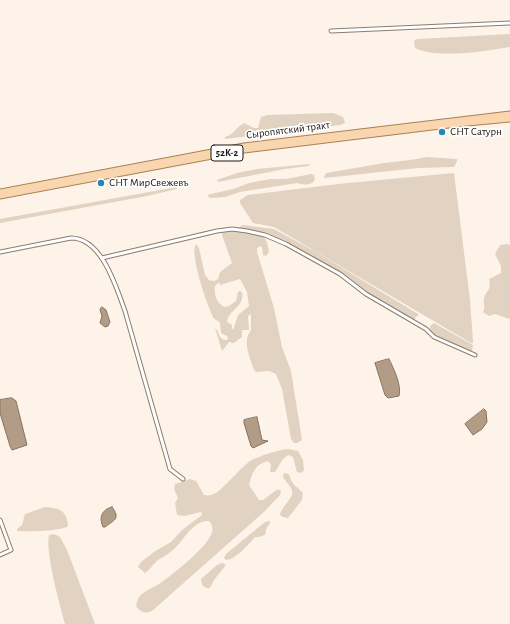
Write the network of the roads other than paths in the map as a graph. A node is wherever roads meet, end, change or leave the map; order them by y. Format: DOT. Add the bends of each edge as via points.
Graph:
graph roads {
  1 [pos="510,23"];
  2 [pos="331,31"];
  3 [pos="510,114"];
  4 [pos="510,119"];
  5 [pos="0,192"];
  6 [pos="0,196"];
  7 [pos="0,252"];
  8 [pos="102,258"];
  9 [pos="475,355"];
  10 [pos="183,479"];
  11 [pos="0,520"];
  12 [pos="0,555"];
  1 -- 2 [label="street"];
  3 -- 5 [label="main road, Сыропятский тракт / 52К-2" via="244,146"];
  4 -- 6 [label="main road, Сыропятский тракт / 52К-2" via="244,150"];
  7 -- 8 [label="street" via="79,238 85,240"];
  8 -- 9 [label="street" via="217,231 232,229 265,235 340,274 366,294 426,329 434,337"];
  8 -- 10 [label="street" via="125,311 170,469"];
  11 -- 12 [label="street" via="11,550"];
}
